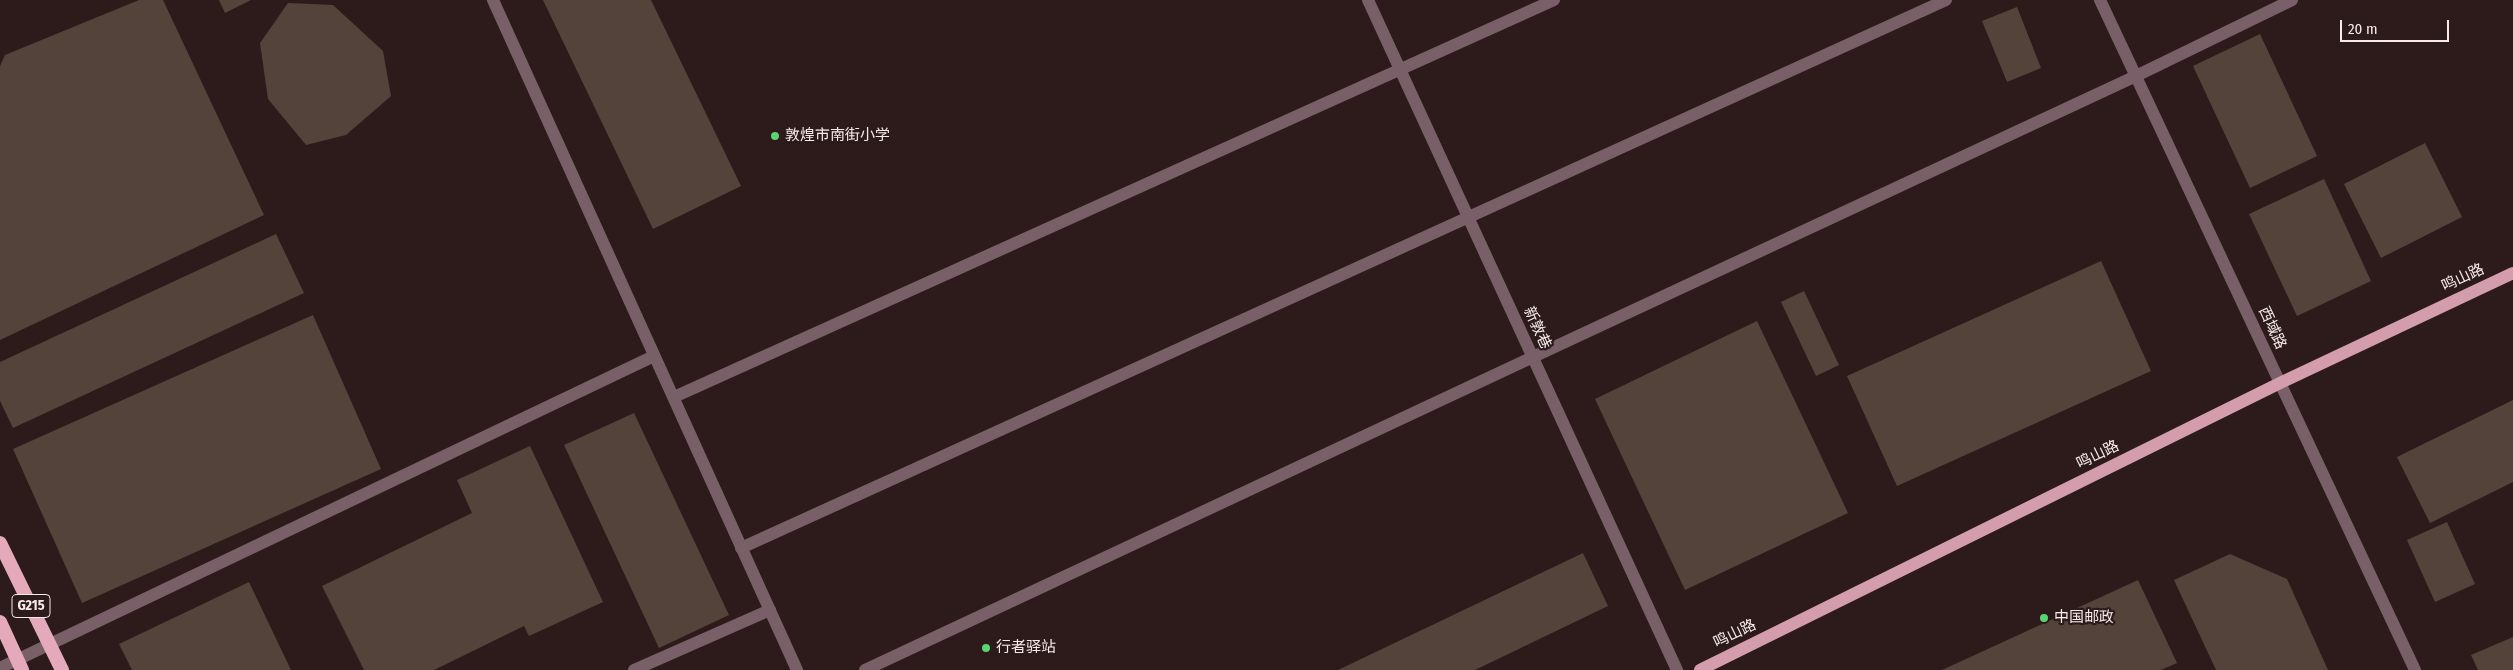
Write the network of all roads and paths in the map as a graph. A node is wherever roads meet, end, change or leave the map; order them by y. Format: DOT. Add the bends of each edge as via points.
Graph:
graph roads {
  1 [pos="493,0"];
  2 [pos="1368,0"];
  3 [pos="1554,0"];
  4 [pos="1946,0"];
  5 [pos="2100,0"];
  6 [pos="2292,0"];
  7 [pos="1400,70"];
  8 [pos="2136,76"];
  9 [pos="1468,218"];
  10 [pos="2513,273"];
  11 [pos="654,356"];
  12 [pos="1533,357"];
  13 [pos="2280,383"];
  14 [pos="674,398"];
  15 [pos="0,543"];
  16 [pos="741,548"];
  17 [pos="770,610"];
  18 [pos="0,622"];
  19 [pos="50,644"];
  20 [pos="20,665"];
  21 [pos="0,668"];
  22 [pos="62,670"];
  23 [pos="634,670"];
  24 [pos="797,670"];
  25 [pos="865,670"];
  26 [pos="1677,670"];
  27 [pos="1700,670"];
  28 [pos="2415,670"];
  1 -- 11 [label="street"];
  2 -- 7 [label="street, 新敦巷"];
  3 -- 7 [label="street"];
  4 -- 9 [label="street"];
  5 -- 8 [label="street, 西域路"];
  6 -- 8 [label="street"];
  7 -- 9 [label="street, 新敦巷"];
  7 -- 14 [label="street"];
  8 -- 12 [label="street"];
  8 -- 13 [label="street, 西域路"];
  9 -- 12 [label="street, 新敦巷"];
  9 -- 16 [label="street"];
  10 -- 13 [label="main road, 鸣山路"];
  11 -- 14 [label="street"];
  11 -- 19 [label="street"];
  12 -- 25 [label="street"];
  12 -- 26 [label="street, 新敦巷"];
  13 -- 27 [label="main road, 鸣山路"];
  13 -- 28 [label="street, 西域路"];
  14 -- 16 [label="street"];
  15 -- 19 [label="highway, G215"];
  16 -- 17 [label="street"];
  17 -- 23 [label="street"];
  17 -- 24 [label="street"];
  18 -- 20 [label="highway"];
  19 -- 20 [label="street"];
  19 -- 22 [label="highway, G215"];
  20 -- 21 [label="street"];
}
